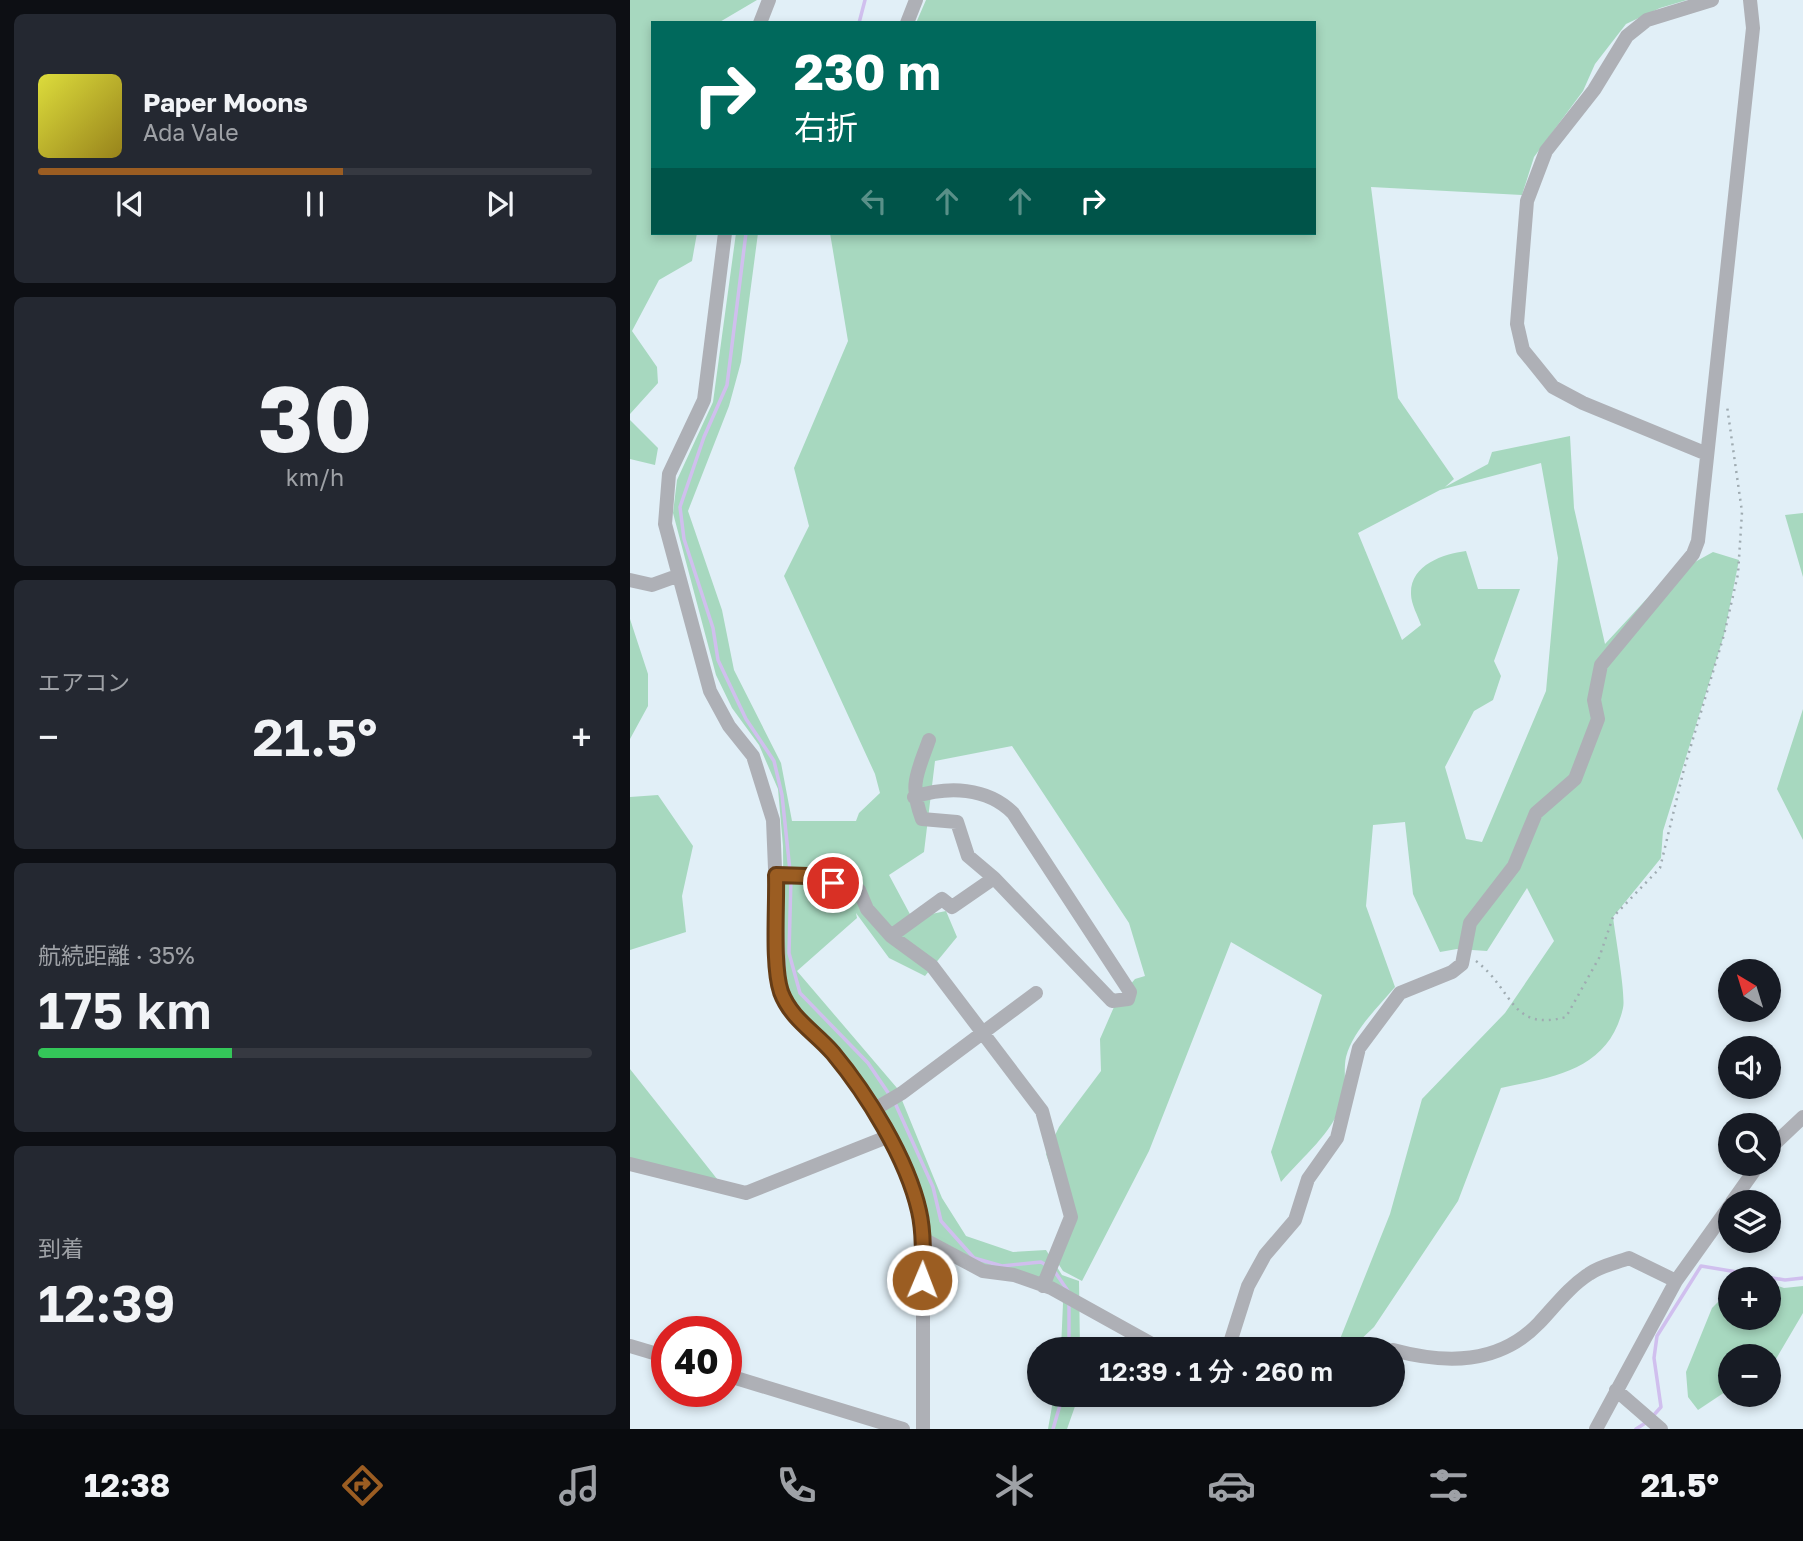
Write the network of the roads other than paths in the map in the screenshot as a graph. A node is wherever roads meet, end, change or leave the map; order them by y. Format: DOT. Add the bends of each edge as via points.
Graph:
graph roads {
  1 [pos="769,0"];
  2 [pos="916,0"];
  3 [pos="1712,0"];
  4 [pos="1750,0"];
  5 [pos="761,21"];
  6 [pos="908,21"];
  7 [pos="725,235"];
  8 [pos="1707,454"];
  9 [pos="677,576"];
  10 [pos="630,580"];
  11 [pos="929,740"];
  12 [pos="914,797"];
  13 [pos="776,875"];
  14 [pos="994,878"];
  15 [pos="891,936"];
  16 [pos="1036,993"];
  17 [pos="982,1031"];
  18 [pos="873,1110"];
  19 [pos="1803,1117"];
  20 [pos="887,1137"];
  21 [pos="1781,1138"];
  22 [pos="630,1164"];
  23 [pos="1718,1221"];
  24 [pos="923,1239"];
  25 [pos="1676,1281"];
  26 [pos="1043,1286"];
  27 [pos="1141,1337"];
  28 [pos="1232,1337"];
  29 [pos="630,1346"];
  30 [pos="651,1352"];
  31 [pos="1405,1353"];
  32 [pos="742,1380"];
  33 [pos="1616,1390"];
  34 [pos="903,1429"];
  35 [pos="923,1429"];
  36 [pos="1597,1429"];
  37 [pos="1661,1429"];
  1 -- 5 [label="street"];
  2 -- 6 [label="street"];
  3 -- 8 [label="street" via="1647,20 1626,36 1594,90 1546,151 1527,201 1517,324 1523,350 1553,387"];
  4 -- 8 [label="street" via="1753,28"];
  7 -- 9 [label="street" via="704,400 669,474 664,507"];
  8 -- 28 [label="street" via="1693,554 1601,665 1594,700 1598,719 1574,779 1536,813 1514,866 1470,923 1462,964 1399,993 1359,1048 1337,1138 1308,1179 1295,1220 1265,1255 1248,1286"];
  9 -- 10 [label="street" via="652,585"];
  9 -- 13 [label="street" via="710,691 760,770 773,820"];
  11 -- 12 [label="street" via="915,778"];
  12 -- 14 [label="street" via="922,820 957,822 968,856"];
  12 -- 14 [label="street" via="929,792 983,792 1000,799 1130,992 1128,999 1112,1001"];
  13 -- 15 [label="street" via="808,876 859,890 867,909"];
  13 -- 18 [label="street" via="780,990 794,1014 832,1051"];
  14 -- 15 [label="street" via="953,907 942,899"];
  15 -- 17 [label="street" via="932,965"];
  16 -- 17 [label="street"];
  17 -- 18 [label="street"];
  17 -- 26 [label="street" via="1042,1111 1071,1217"];
  18 -- 20 [label="street"];
  19 -- 21 [label="street"];
  20 -- 22 [label="street" via="746,1194"];
  20 -- 24 [label="street" via="914,1191"];
  23 -- 25 [label="street"];
  24 -- 26 [label="street" via="983,1271 1014,1275"];
  24 -- 35 [label="street"];
  25 -- 31 [label="street" via="1629,1258 1590,1273 1538,1324 1504,1349 1482,1357 1441,1360"];
  25 -- 33 [label="street"];
  26 -- 27 [label="street"];
  29 -- 30 [label="street"];
  32 -- 34 [label="street"];
  33 -- 36 [label="street"];
  33 -- 37 [label="street"];
}
